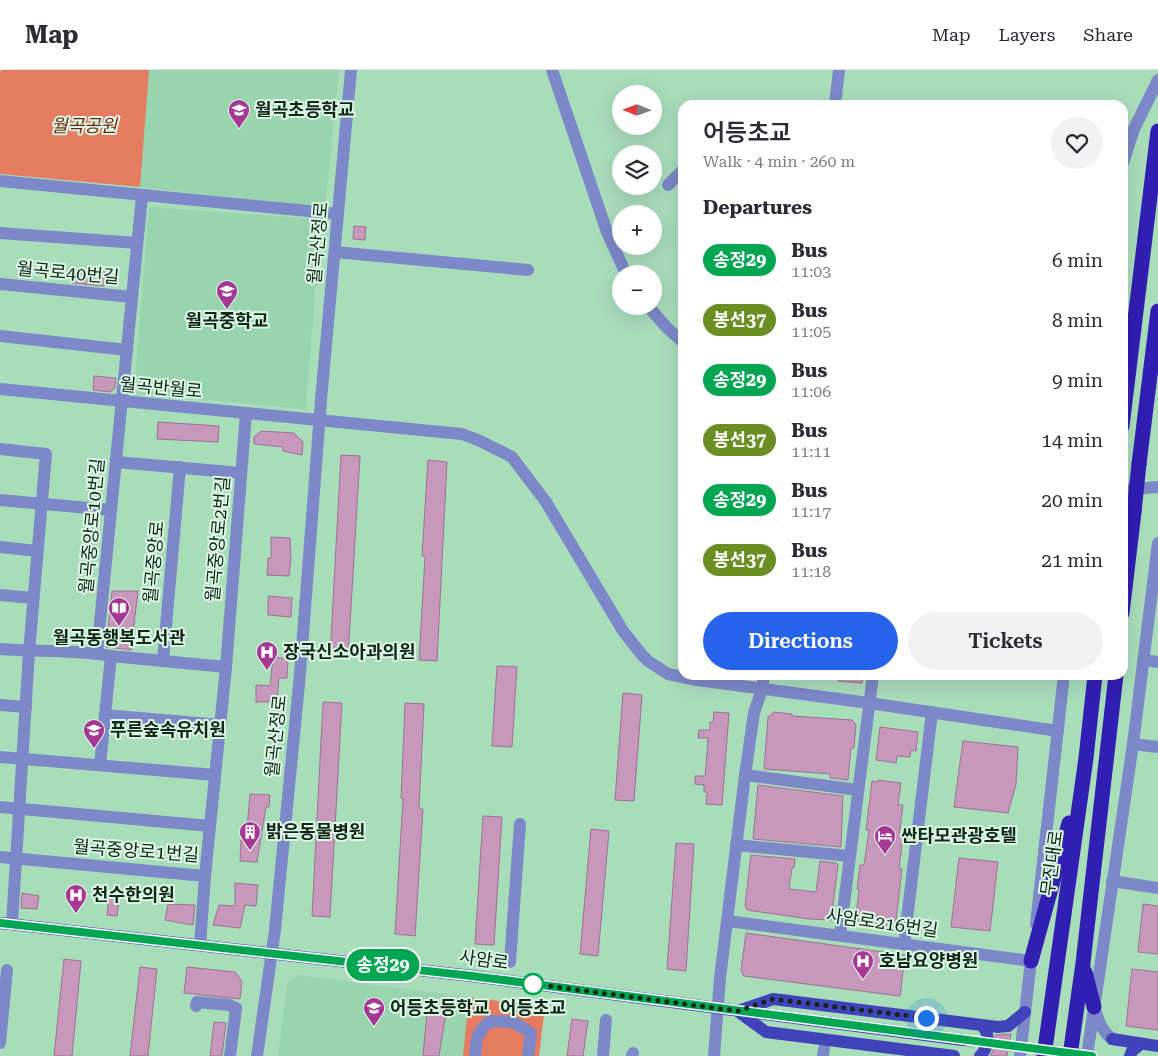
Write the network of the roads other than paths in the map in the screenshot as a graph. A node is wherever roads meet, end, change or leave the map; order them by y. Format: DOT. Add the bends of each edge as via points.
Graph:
graph roads {
  1 [pos="352,70"];
  2 [pos="552,70"];
  3 [pos="839,70"];
  4 [pos="1158,80"];
  5 [pos="836,100"];
  6 [pos="1158,131"];
  7 [pos="1128,148"];
  8 [pos="678,175"];
  9 [pos="0,181"];
  10 [pos="668,185"];
  11 [pos="142,196"];
  12 [pos="338,214"];
  13 [pos="0,233"];
  14 [pos="137,243"];
  15 [pos="335,252"];
  16 [pos="622,265"];
  17 [pos="528,270"];
  18 [pos="0,284"];
  19 [pos="132,296"];
  20 [pos="1158,311"];
  21 [pos="655,315"];
  22 [pos="0,336"];
  23 [pos="678,338"];
  24 [pos="127,350"];
  25 [pos="1128,377"];
  26 [pos="0,390"];
  27 [pos="122,402"];
  28 [pos="246,412"];
  29 [pos="320,419"];
  30 [pos="0,449"];
  31 [pos="116,462"];
  32 [pos="180,468"];
  33 [pos="241,473"];
  34 [pos="1158,487"];
  35 [pos="1128,490"];
  36 [pos="0,500"];
  37 [pos="41,504"];
  38 [pos="111,510"];
  39 [pos="1158,543"];
  40 [pos="0,547"];
  41 [pos="37,551"];
  42 [pos="1128,562"];
  43 [pos="0,595"];
  44 [pos="33,598"];
  45 [pos="0,649"];
  46 [pos="29,652"];
  47 [pos="98,654"];
  48 [pos="111,656"];
  49 [pos="163,660"];
  50 [pos="1144,660"];
  51 [pos="1158,662"];
  52 [pos="226,667"];
  53 [pos="678,676"];
  54 [pos="705,680"];
  55 [pos="763,680"];
  56 [pos="872,680"];
  57 [pos="1063,680"];
  58 [pos="1094,680"];
  59 [pos="1115,680"];
  60 [pos="762,689"];
  61 [pos="869,703"];
  62 [pos="0,705"];
  63 [pos="26,707"];
  64 [pos="932,712"];
  65 [pos="105,715"];
  66 [pos="220,725"];
  67 [pos="1058,731"];
  68 [pos="1133,744"];
  69 [pos="1158,748"];
  70 [pos="0,757"];
  71 [pos="1086,758"];
  72 [pos="23,759"];
  73 [pos="100,765"];
  74 [pos="215,775"];
  75 [pos="745,775"];
  76 [pos="858,790"];
  77 [pos="0,807"];
  78 [pos="20,809"];
  79 [pos="520,824"];
  80 [pos="210,826"];
  81 [pos="736,845"];
  82 [pos="0,856"];
  83 [pos="850,856"];
  84 [pos="16,858"];
  85 [pos="205,876"];
  86 [pos="1112,882"];
  87 [pos="1158,888"];
  88 [pos="728,921"];
  89 [pos="6,924"];
  90 [pos="840,935"];
  91 [pos="200,944"];
  92 [pos="904,944"];
  93 [pos="271,952"];
  94 [pos="510,962"];
  95 [pos="1031,962"];
  96 [pos="1083,963"];
  97 [pos="7,970"];
  98 [pos="196,1006"];
  99 [pos="1094,1007"];
  100 [pos="718,1008"];
  101 [pos="738,1011"];
  102 [pos="1025,1012"];
  103 [pos="606,1020"];
  104 [pos="983,1026"];
  105 [pos="1112,1039"];
  106 [pos="963,1040"];
  107 [pos="0,1043"];
  108 [pos="1141,1044"];
  109 [pos="1158,1046"];
  110 [pos="230,1056"];
  111 [pos="257,1056"];
  112 [pos="475,1056"];
  113 [pos="528,1056"];
  114 [pos="603,1056"];
  115 [pos="714,1056"];
  116 [pos="954,1056"];
  117 [pos="980,1056"];
  118 [pos="1020,1056"];
  119 [pos="1044,1056"];
  120 [pos="1070,1056"];
  121 [pos="1088,1056"];
  122 [pos="1130,1056"];
  1 -- 12 [label="street, 월곡산정로"];
  2 -- 16 [label="street" via="607,232"];
  3 -- 5 [label="street"];
  4 -- 7 [label="street"];
  6 -- 25 [label="highway"];
  8 -- 10 [label="street"];
  9 -- 11 [label="street"];
  11 -- 12 [label="street"];
  11 -- 14 [label="street, 월곡중앙로10번길"];
  12 -- 15 [label="street, 월곡산정로"];
  13 -- 14 [label="street"];
  14 -- 19 [label="street, 월곡중앙로10번길"];
  15 -- 17 [label="street"];
  15 -- 29 [label="street, 월곡산정로"];
  18 -- 19 [label="street, 월곡로40번길"];
  19 -- 24 [label="street, 월곡중앙로10번길"];
  20 -- 42 [label="highway, bridge"];
  21 -- 23 [label="street"];
  22 -- 24 [label="street"];
  24 -- 27 [label="street, 월곡중앙로10번길"];
  26 -- 27 [label="street, 월곡반월로"];
  27 -- 28 [label="street, 월곡반월로"];
  27 -- 31 [label="street, 월곡중앙로10번길"];
  28 -- 29 [label="street, 월곡반월로"];
  28 -- 33 [label="street, 월곡중앙로2번길"];
  29 -- 53 [label="street" via="462,434 512,457 546,502 623,631 648,661"];
  29 -- 93 [label="street, 월곡산정로" via="300,674"];
  30 -- 37 [label="street" via="46,454"];
  31 -- 32 [label="street"];
  31 -- 38 [label="street, 월곡중앙로10번길"];
  32 -- 33 [label="street"];
  32 -- 49 [label="street, 월곡중앙로"];
  33 -- 52 [label="street, 월곡중앙로2번길"];
  34 -- 35 [label="street"];
  36 -- 37 [label="street"];
  37 -- 38 [label="street"];
  37 -- 41 [label="street"];
  38 -- 47 [label="street, 월곡중앙로10번길"];
  39 -- 50 [label="street"];
  40 -- 41 [label="street"];
  41 -- 44 [label="street"];
  43 -- 44 [label="street"];
  44 -- 46 [label="street"];
  45 -- 46 [label="street"];
  46 -- 47 [label="street"];
  46 -- 63 [label="street"];
  47 -- 48 [label="street"];
  48 -- 49 [label="street"];
  48 -- 65 [label="street"];
  49 -- 52 [label="street"];
  50 -- 51 [label="street"];
  50 -- 68 [label="street"];
  52 -- 66 [label="street, 월곡중앙로1번길"];
  54 -- 60 [label="street"];
  55 -- 60 [label="street"];
  56 -- 61 [label="street"];
  57 -- 67 [label="street, 무진대로"];
  58 -- 71 [label="highway, 무진대로"];
  59 -- 96 [label="highway"];
  60 -- 61 [label="street"];
  60 -- 75 [label="street" via="754,713"];
  61 -- 64 [label="street"];
  61 -- 76 [label="street"];
  62 -- 63 [label="street"];
  63 -- 72 [label="street"];
  64 -- 67 [label="street"];
  64 -- 92 [label="street"];
  65 -- 66 [label="street"];
  65 -- 73 [label="street"];
  66 -- 74 [label="street, 월곡중앙로1번길"];
  67 -- 95 [label="street, 무진대로"];
  68 -- 69 [label="street"];
  68 -- 86 [label="street"];
  70 -- 72 [label="street"];
  71 -- 95 [label="highway"];
  71 -- 119 [label="highway, 무진대로"];
  72 -- 73 [label="street"];
  72 -- 78 [label="street"];
  73 -- 74 [label="street"];
  74 -- 80 [label="street, 월곡중앙로1번길"];
  75 -- 76 [label="street"];
  75 -- 81 [label="street"];
  76 -- 83 [label="street"];
  77 -- 78 [label="street, 월곡중앙로1번길"];
  78 -- 80 [label="street, 월곡중앙로1번길"];
  78 -- 84 [label="street"];
  79 -- 94 [label="street"];
  80 -- 85 [label="street, 월곡중앙로1번길"];
  81 -- 83 [label="street"];
  81 -- 88 [label="street"];
  82 -- 84 [label="street, 월곡중앙로1번길"];
  83 -- 90 [label="street"];
  84 -- 85 [label="street, 월곡중앙로1번길"];
  84 -- 89 [label="street"];
  85 -- 91 [label="street"];
  86 -- 87 [label="street"];
  86 -- 99 [label="street"];
  88 -- 90 [label="street, 사암로216번길"];
  88 -- 100 [label="street"];
  89 -- 91 [label="main road, 사암로"];
  90 -- 92 [label="street, 사암로216번길"];
  91 -- 93 [label="main road, 사암로"];
  92 -- 95 [label="street, 사암로216번길"];
  93 -- 100 [label="main road, 사암로"];
  93 -- 111 [label="street, 월곡산정로"];
  95 -- 102 [label="street, 무진대로"];
  96 -- 99 [label="highway"];
  96 -- 120 [label="highway"];
  97 -- 107 [label="street"];
  98 -- 110 [label="street" via="196,1002 236,1008"];
  99 -- 105 [label="street" via="1101,1027"];
  99 -- 121 [label="street"];
  100 -- 101 [label="main road, 사암로"];
  100 -- 115 [label="street"];
  101 -- 104 [label="main road" via="773,999"];
  101 -- 106 [label="main road, 사암로"];
  101 -- 116 [label="main road" via="766,1032"];
  102 -- 104 [label="main road" via="1008,1026"];
  102 -- 118 [label="street, 무진대로"];
  103 -- 114 [label="street"];
  104 -- 117 [label="main road" via="988,1032 988,1043"];
  105 -- 108 [label="main road"];
  108 -- 109 [label="main road"];
  108 -- 122 [label="main road"];
  112 -- 113 [label="street" via="480,1030 497,1021 512,1022 531,1034"];
}
